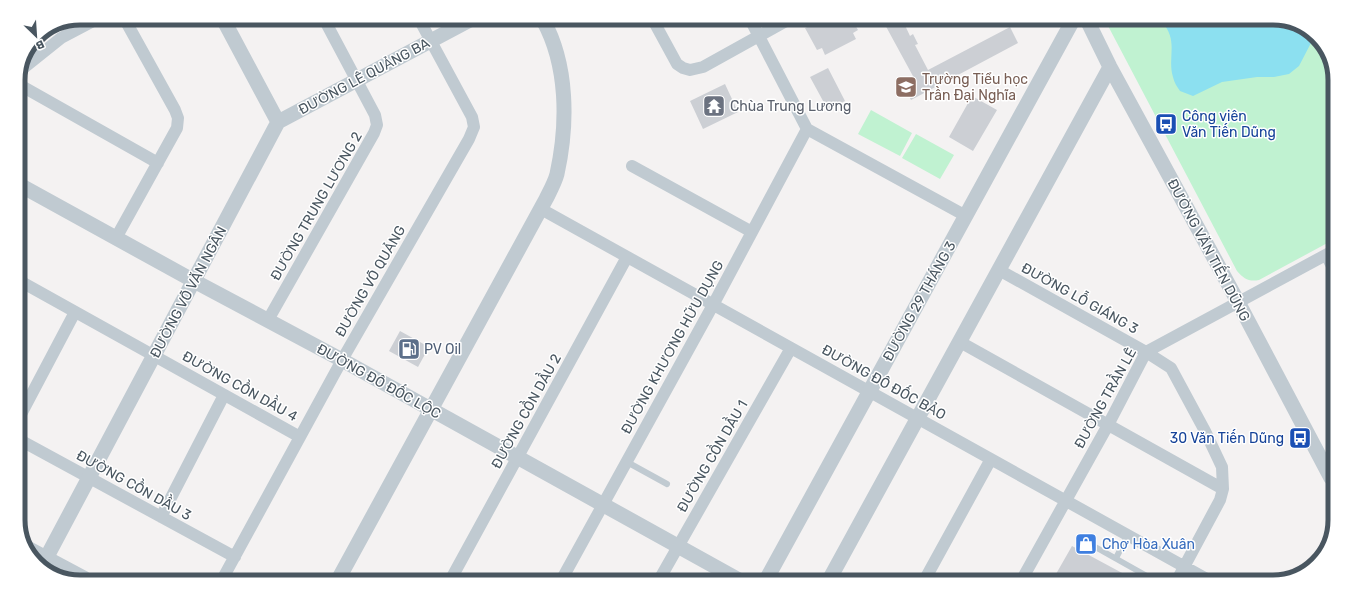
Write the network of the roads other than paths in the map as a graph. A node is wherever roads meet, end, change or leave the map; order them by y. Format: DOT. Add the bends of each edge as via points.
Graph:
graph roads {
  1 [pos="86,25"];
  2 [pos="128,25"];
  3 [pos="226,25"];
  4 [pos="327,25"];
  5 [pos="422,25"];
  6 [pos="461,25"];
  7 [pos="546,25"];
  8 [pos="656,25"];
  9 [pos="753,25"];
  10 [pos="779,25"];
  11 [pos="1070,25"];
  12 [pos="1089,25"];
  13 [pos="759,36"];
  14 [pos="431,41"];
  15 [pos="27,65"];
  16 [pos="1110,67"];
  17 [pos="356,80"];
  18 [pos="25,88"];
  19 [pos="278,122"];
  20 [pos="807,129"];
  21 [pos="158,163"];
  22 [pos="632,166"];
  23 [pos="25,188"];
  24 [pos="541,209"];
  25 [pos="966,216"];
  26 [pos="752,232"];
  27 [pos="116,238"];
  28 [pos="1328,254"];
  29 [pos="627,257"];
  30 [pos="999,270"];
  31 [pos="194,281"];
  32 [pos="25,284"];
  33 [pos="1238,302"];
  34 [pos="713,305"];
  35 [pos="75,312"];
  36 [pos="268,320"];
  37 [pos="960,342"];
  38 [pos="791,348"];
  39 [pos="1146,352"];
  40 [pos="154,356"];
  41 [pos="342,360"];
  42 [pos="870,392"];
  43 [pos="224,395"];
  44 [pos="25,407"];
  45 [pos="432,410"];
  46 [pos="918,418"];
  47 [pos="1108,425"];
  48 [pos="300,437"];
  49 [pos="25,443"];
  50 [pos="518,457"];
  51 [pos="991,459"];
  52 [pos="627,462"];
  53 [pos="1328,472"];
  54 [pos="89,478"];
  55 [pos="667,484"];
  56 [pos="1223,489"];
  57 [pos="1066,501"];
  58 [pos="603,505"];
  59 [pos="161,517"];
  60 [pos="1128,535"];
  61 [pos="1081,538"];
  62 [pos="678,546"];
  63 [pos="235,557"];
  64 [pos="1116,558"];
  65 [pos="44,561"];
  66 [pos="1184,566"];
  67 [pos="80,575"];
  68 [pos="226,575"];
  69 [pos="341,575"];
  70 [pos="453,575"];
  71 [pos="564,575"];
  72 [pos="662,575"];
  73 [pos="730,575"];
  74 [pos="769,575"];
  75 [pos="832,575"];
  76 [pos="927,575"];
  77 [pos="1024,575"];
  78 [pos="1145,575"];
  79 [pos="1180,575"];
  80 [pos="1200,575"];
  1 -- 15 [label="street" via="61,38"];
  2 -- 21 [label="street" via="178,118 177,128"];
  3 -- 19 [label="street"];
  4 -- 17 [label="street, ĐƯỜNG TRUNG LƯƠNG 2"];
  5 -- 14 [label="street, ĐƯỜNG VÕ QUẢNG"];
  6 -- 14 [label="street, ĐƯỜNG LÊ QUẢNG BA"];
  7 -- 24 [label="street" via="559,64 564,125 557,175"];
  8 -- 13 [label="street" via="677,64 690,70 709,64"];
  9 -- 13 [label="street"];
  10 -- 13 [label="street"];
  11 -- 25 [label="street, ĐƯỜNG 29 THÁNG 3"];
  12 -- 16 [label="street, ĐƯỜNG VĂN TIẾN DŨNG"];
  13 -- 20 [label="street"];
  14 -- 17 [label="street, ĐƯỜNG LÊ QUẢNG BA"];
  14 -- 41 [label="street, ĐƯỜNG VÕ QUẢNG" via="472,117 474,126 469,139"];
  16 -- 30 [label="street"];
  16 -- 33 [label="street, ĐƯỜNG VĂN TIẾN DŨNG"];
  17 -- 19 [label="street, ĐƯỜNG LÊ QUẢNG BA"];
  17 -- 36 [label="street, ĐƯỜNG TRUNG LƯƠNG 2" via="375,115 377,125"];
  18 -- 21 [label="street"];
  19 -- 31 [label="street, ĐƯỜNG VÕ VĂN NGÂN"];
  20 -- 25 [label="street"];
  20 -- 26 [label="street, ĐƯỜNG KHƯƠNG HỮU DỤNG"];
  21 -- 27 [label="street"];
  22 -- 26 [label="street"];
  23 -- 27 [label="street, ĐƯỜNG ĐÔ ĐỐC LỘC"];
  24 -- 29 [label="street, ĐƯỜNG ĐÔ ĐỐC BẢO"];
  24 -- 45 [label="street"];
  25 -- 42 [label="street, ĐƯỜNG 29 THÁNG 3"];
  26 -- 34 [label="street, ĐƯỜNG KHƯƠNG HỮU DỤNG"];
  27 -- 31 [label="street, ĐƯỜNG ĐÔ ĐỐC LỘC"];
  28 -- 33 [label="street, ĐƯỜNG TRẦN LÊ"];
  29 -- 34 [label="street, ĐƯỜNG ĐÔ ĐỐC BẢO"];
  29 -- 50 [label="street, ĐƯỜNG CỒN DẦU 2"];
  30 -- 37 [label="street"];
  30 -- 39 [label="street, ĐƯỜNG LỖ GIÁNG 3"];
  31 -- 36 [label="street, ĐƯỜNG ĐÔ ĐỐC LỘC"];
  31 -- 40 [label="street, ĐƯỜNG VÕ VĂN NGÂN"];
  32 -- 35 [label="street, ĐƯỜNG CỒN DẦU 4"];
  33 -- 39 [label="street, ĐƯỜNG TRẦN LÊ"];
  33 -- 53 [label="street, ĐƯỜNG VĂN TIẾN DŨNG"];
  34 -- 38 [label="street, ĐƯỜNG ĐÔ ĐỐC BẢO"];
  34 -- 52 [label="street, ĐƯỜNG KHƯƠNG HỮU DỤNG"];
  35 -- 40 [label="street, ĐƯỜNG CỒN DẦU 4"];
  35 -- 44 [label="street"];
  36 -- 41 [label="street, ĐƯỜNG ĐÔ ĐỐC LỘC"];
  37 -- 46 [label="street"];
  37 -- 47 [label="street"];
  38 -- 42 [label="street, ĐƯỜNG ĐÔ ĐỐC BẢO"];
  38 -- 62 [label="street, ĐƯỜNG CỒN DẦU 1"];
  39 -- 47 [label="street, ĐƯỜNG TRẦN LÊ"];
  39 -- 56 [label="street, ĐƯỜNG LỖ GIÁNG 3" via="1171,368 1222,467"];
  40 -- 43 [label="street, ĐƯỜNG CỒN DẦU 4"];
  40 -- 54 [label="street, ĐƯỜNG VÕ VĂN NGÂN"];
  41 -- 45 [label="street, ĐƯỜNG ĐÔ ĐỐC LỘC"];
  41 -- 48 [label="street, ĐƯỜNG VÕ QUẢNG"];
  42 -- 46 [label="street, ĐƯỜNG ĐÔ ĐỐC BẢO"];
  42 -- 74 [label="street, ĐƯỜNG 29 THÁNG 3"];
  43 -- 48 [label="street, ĐƯỜNG CỒN DẦU 4"];
  43 -- 59 [label="street"];
  45 -- 50 [label="street, ĐƯỜNG ĐÔ ĐỐC LỘC"];
  45 -- 69 [label="street"];
  46 -- 51 [label="street, ĐƯỜNG ĐÔ ĐỐC BẢO"];
  46 -- 75 [label="street"];
  47 -- 56 [label="street"];
  47 -- 57 [label="street, ĐƯỜNG TRẦN LÊ"];
  48 -- 63 [label="street, ĐƯỜNG VÕ QUẢNG"];
  49 -- 54 [label="street, ĐƯỜNG CỒN DẦU 3"];
  50 -- 58 [label="street, ĐƯỜNG ĐÔ ĐỐC LỘC"];
  50 -- 70 [label="street, ĐƯỜNG CỒN DẦU 2"];
  51 -- 57 [label="street, ĐƯỜNG ĐÔ ĐỐC BẢO"];
  51 -- 76 [label="street"];
  52 -- 55 [label="lane"];
  52 -- 58 [label="street, ĐƯỜNG KHƯƠNG HỮU DỤNG"];
  54 -- 59 [label="street, ĐƯỜNG CỒN DẦU 3"];
  54 -- 65 [label="street, ĐƯỜNG VÕ VĂN NGÂN"];
  56 -- 66 [label="street" via="1220,500"];
  57 -- 60 [label="street, ĐƯỜNG ĐÔ ĐỐC BẢO"];
  57 -- 77 [label="street, ĐƯỜNG TRẦN LÊ"];
  58 -- 62 [label="street, ĐƯỜNG ĐÔ ĐỐC LỘC"];
  58 -- 71 [label="street, ĐƯỜNG KHƯƠNG HỮU DỤNG"];
  59 -- 63 [label="street, ĐƯỜNG CỒN DẦU 3"];
  60 -- 64 [label="lane"];
  60 -- 66 [label="street, ĐƯỜNG ĐÔ ĐỐC BẢO"];
  61 -- 64 [label="lane"];
  62 -- 72 [label="street, ĐƯỜNG CỒN DẦU 1"];
  62 -- 73 [label="street, ĐƯỜNG ĐÔ ĐỐC LỘC"];
  63 -- 68 [label="street, ĐƯỜNG VÕ QUẢNG"];
  64 -- 78 [label="lane"];
  65 -- 67 [label="street"];
  66 -- 79 [label="street"];
  66 -- 80 [label="street, ĐƯỜNG ĐÔ ĐỐC BẢO"];
}
